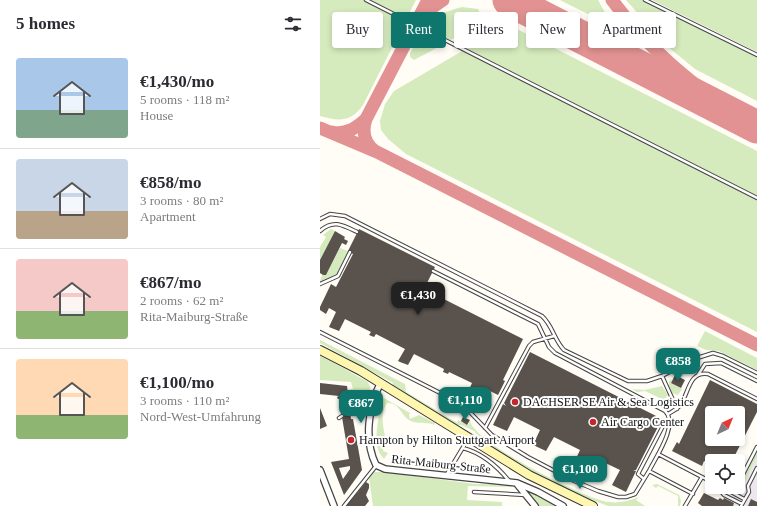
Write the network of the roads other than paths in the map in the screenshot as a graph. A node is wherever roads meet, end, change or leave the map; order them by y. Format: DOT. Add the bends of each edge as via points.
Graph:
graph roads {
  1 [pos="366,0"];
  2 [pos="645,0"];
  3 [pos="757,55"];
  4 [pos="757,198"];
  5 [pos="320,219"];
  6 [pos="320,231"];
  7 [pos="357,232"];
  8 [pos="350,252"];
  9 [pos="433,271"];
  10 [pos="320,284"];
  11 [pos="320,332"];
  12 [pos="554,336"];
  13 [pos="545,338"];
  14 [pos="320,350"];
  15 [pos="757,373"];
  16 [pos="698,375"];
  17 [pos="662,376"];
  18 [pos="757,380"];
  19 [pos="380,384"];
  20 [pos="757,399"];
  21 [pos="351,406"];
  22 [pos="372,409"];
  23 [pos="677,409"];
  24 [pos="360,410"];
  25 [pos="350,412"];
  26 [pos="668,414"];
  27 [pos="342,416"];
  28 [pos="339,418"];
  29 [pos="660,424"];
  30 [pos="485,428"];
  31 [pos="757,447"];
  32 [pos="658,454"];
  33 [pos="376,465"];
  34 [pos="757,468"];
  35 [pos="320,470"];
  36 [pos="745,470"];
  37 [pos="648,471"];
  38 [pos="446,477"];
  39 [pos="702,477"];
  40 [pos="705,478"];
  41 [pos="644,479"];
  42 [pos="511,482"];
  43 [pos="517,483"];
  44 [pos="320,487"];
  45 [pos="326,487"];
  46 [pos="474,492"];
  47 [pos="693,494"];
  48 [pos="724,494"];
  49 [pos="735,494"];
  50 [pos="526,495"];
  51 [pos="744,499"];
  52 [pos="689,501"];
  53 [pos="741,505"];
  54 [pos="334,506"];
  55 [pos="344,506"];
  56 [pos="535,506"];
  57 [pos="563,506"];
  58 [pos="593,506"];
  59 [pos="685,506"];
  60 [pos="689,506"];
  1 -- 4 [label="lane"];
  2 -- 3 [label="lane"];
  5 -- 12 [label="lane" via="330,214 345,216 542,316 551,325"];
  6 -- 7 [label="lane" via="334,223"];
  8 -- 10 [label="lane" via="338,276"];
  9 -- 13 [label="lane" via="538,324"];
  11 -- 30 [label="lane" via="462,404"];
  12 -- 13 [label="lane"];
  12 -- 17 [label="lane" via="564,350 628,381 647,381"];
  13 -- 26 [label="lane" via="554,353 563,359"];
  13 -- 30 [label="lane" via="532,342 529,346"];
  14 -- 19 [label="main road"];
  15 -- 17 [label="lane" via="713,353 697,358"];
  16 -- 18 [label="lane" via="705,364 716,362"];
  16 -- 20 [label="lane" via="708,374"];
  16 -- 23 [label="lane" via="692,380"];
  17 -- 23 [label="lane"];
  19 -- 22 [label="street, Rita-Maiburg-Straße"];
  19 -- 58 [label="main road" via="528,475"];
  21 -- 24 [label="lane" via="356,406"];
  22 -- 24 [label="lane"];
  22 -- 33 [label="street, Rita-Maiburg-Straße" via="369,444"];
  23 -- 26 [label="lane"];
  24 -- 25 [label="lane"];
  26 -- 32 [label="lane" via="669,430"];
  27 -- 28 [label="lane"];
  29 -- 41 [label="lane" via="663,426 638,476"];
  30 -- 41 [label="lane" via="528,457 598,491 626,497 635,494"];
  31 -- 36 [label="lane"];
  32 -- 37 [label="lane"];
  32 -- 39 [label="lane"];
  33 -- 38 [label="street, Rita-Maiburg-Straße" via="385,469"];
  33 -- 55 [label="lane"];
  34 -- 51 [label="lane"];
  35 -- 45 [label="street"];
  37 -- 41 [label="lane"];
  37 -- 47 [label="lane"];
  38 -- 42 [label="street, Rita-Maiburg-Straße"];
  38 -- 42 [label="lane" via="464,446 489,461"];
  39 -- 40 [label="lane"];
  39 -- 47 [label="lane"];
  42 -- 43 [label="street, Rita-Maiburg-Straße"];
  43 -- 50 [label="street"];
  43 -- 57 [label="street, Rita-Maiburg-Straße"];
  44 -- 45 [label="street"];
  45 -- 54 [label="street"];
  46 -- 50 [label="lane"];
  47 -- 52 [label="lane"];
  48 -- 53 [label="lane"];
  49 -- 51 [label="lane"];
  50 -- 56 [label="street"];
  51 -- 53 [label="lane"];
  52 -- 59 [label="lane"];
  52 -- 60 [label="lane"];
}
